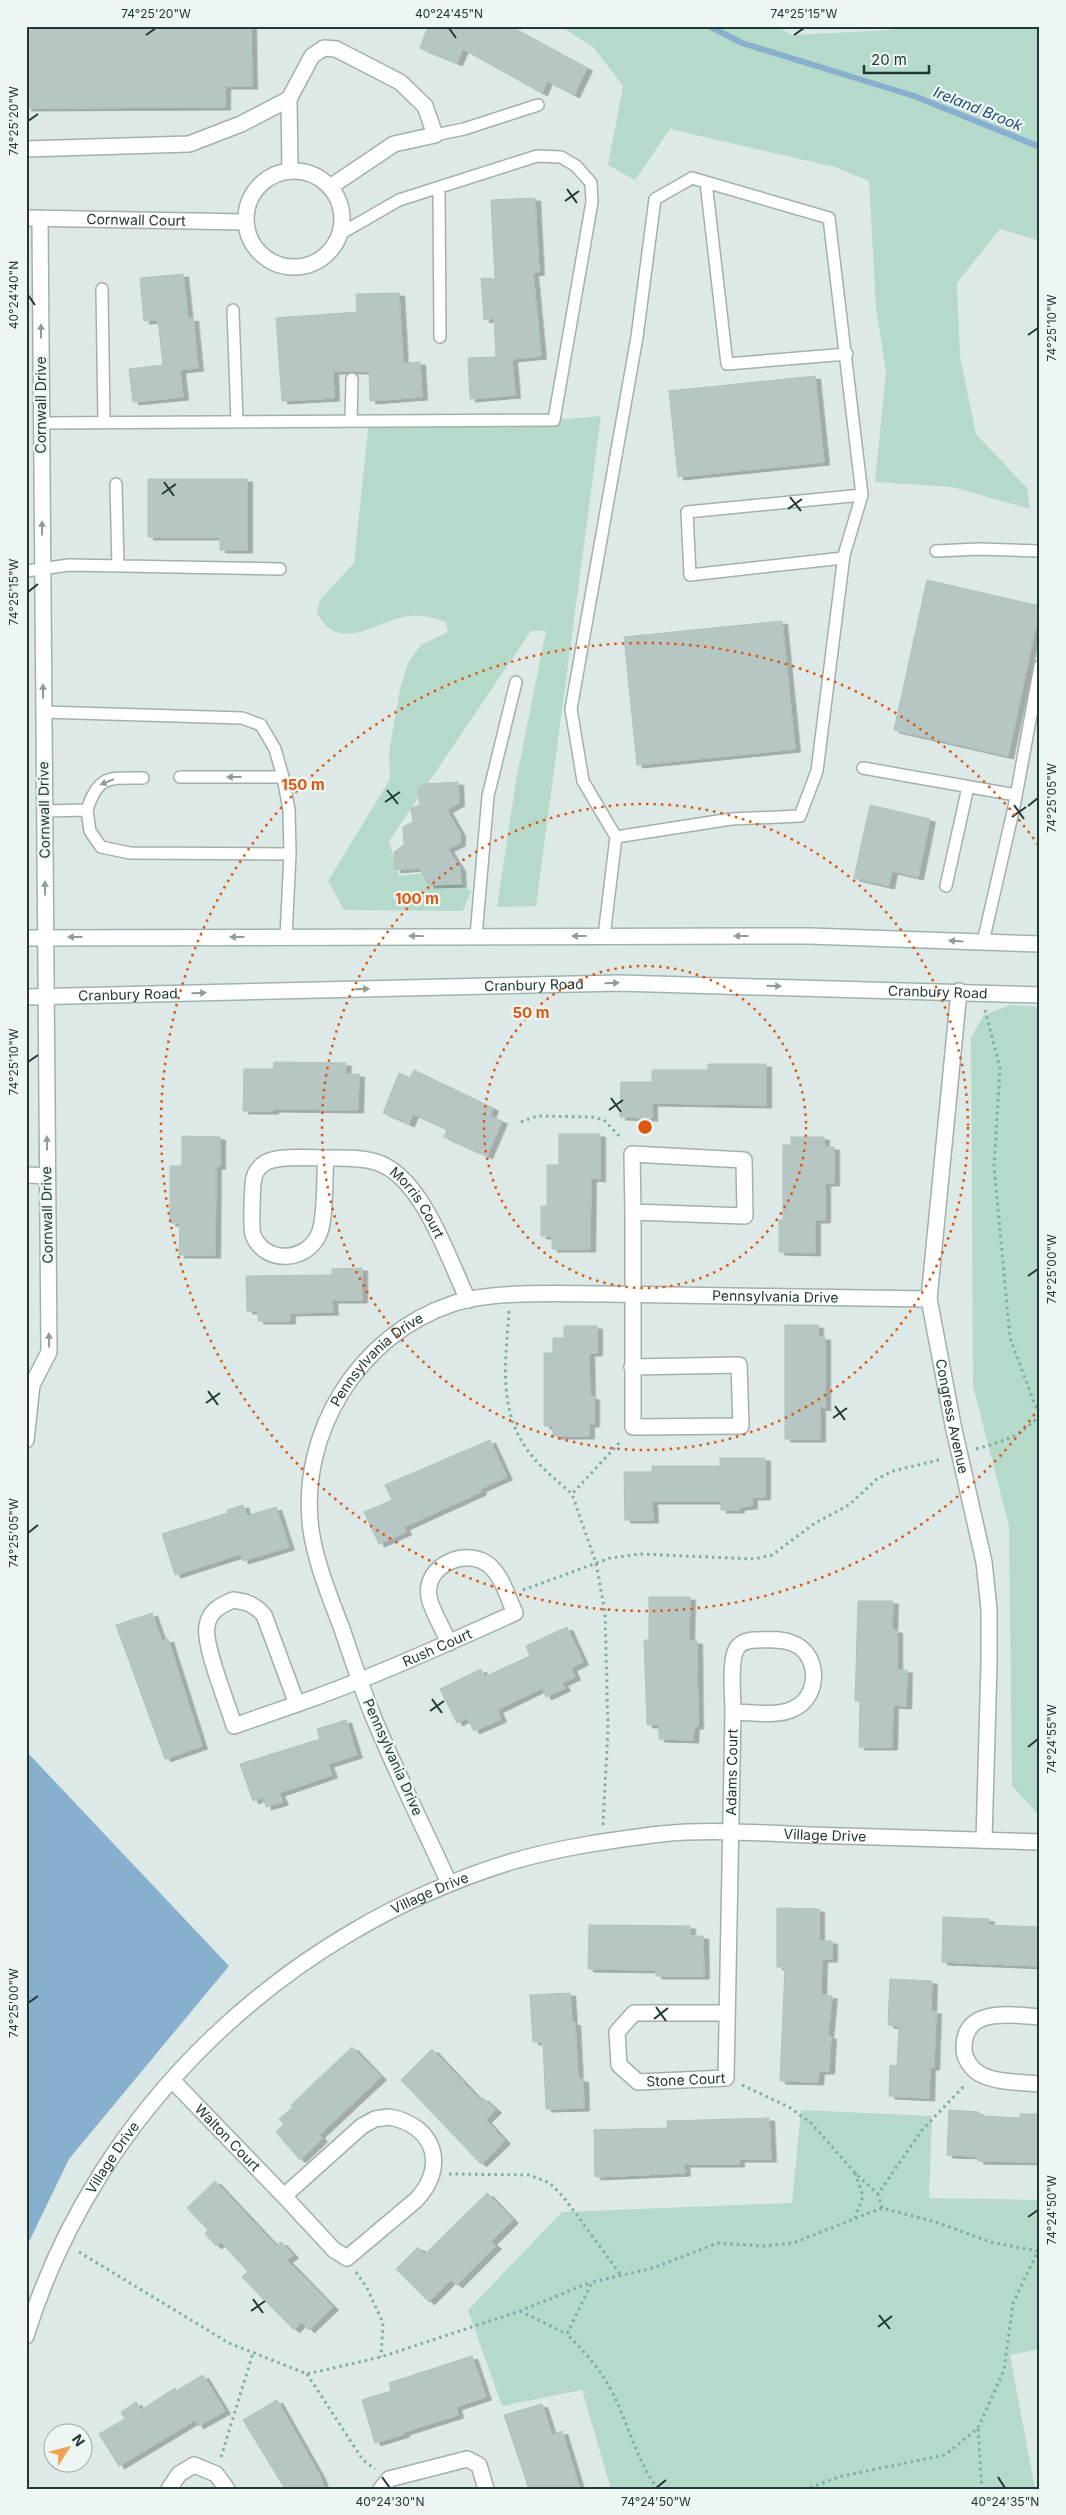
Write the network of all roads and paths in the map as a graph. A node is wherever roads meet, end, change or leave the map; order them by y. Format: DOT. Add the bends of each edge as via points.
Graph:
graph roads {
  1 [pos="289,99"];
  2 [pos="538,104"];
  3 [pos="435,135"];
  4 [pos="26,149"];
  5 [pos="290,171"];
  6 [pos="706,182"];
  7 [pos="330,187"];
  8 [pos="438,189"];
  9 [pos="33,218"];
  10 [pos="246,222"];
  11 [pos="340,234"];
  12 [pos="102,289"];
  13 [pos="232,310"];
  14 [pos="440,337"];
  15 [pos="847,354"];
  16 [pos="352,379"];
  17 [pos="351,420"];
  18 [pos="104,422"];
  19 [pos="236,422"];
  20 [pos="41,423"];
  21 [pos="116,484"];
  22 [pos="862,495"];
  23 [pos="936,551"];
  24 [pos="1040,551"];
  25 [pos="844,558"];
  26 [pos="118,566"];
  27 [pos="280,569"];
  28 [pos="42,570"];
  29 [pos="26,571"];
  30 [pos="1040,666"];
  31 [pos="516,682"];
  32 [pos="43,712"];
  33 [pos="863,768"];
  34 [pos="180,777"];
  35 [pos="283,777"];
  36 [pos="142,778"];
  37 [pos="968,786"];
  38 [pos="1016,795"];
  39 [pos="87,810"];
  40 [pos="44,811"];
  41 [pos="616,836"];
  42 [pos="290,854"];
  43 [pos="946,886"];
  44 [pos="286,936"];
  45 [pos="476,936"];
  46 [pos="604,936"];
  47 [pos="45,937"];
  48 [pos="26,938"];
  49 [pos="983,942"];
  50 [pos="1040,944"];
  51 [pos="1040,995"];
  52 [pos="26,996"];
  53 [pos="46,996"];
  54 [pos="958,997"];
  55 [pos="521,1122"];
  56 [pos="632,1154"];
  57 [pos="326,1158"];
  58 [pos="26,1175"];
  59 [pos="47,1176"];
  60 [pos="633,1212"];
  61 [pos="632,1294"];
  62 [pos="510,1296"];
  63 [pos="930,1299"];
  64 [pos="468,1300"];
  65 [pos="632,1367"];
  66 [pos="28,1381"];
  67 [pos="1040,1413"];
  68 [pos="634,1427"];
  69 [pos="26,1440"];
  70 [pos="959,1454"];
  71 [pos="572,1494"];
  72 [pos="596,1563"];
  73 [pos="508,1597"];
  74 [pos="449,1642"];
  75 [pos="360,1682"];
  76 [pos="297,1704"];
  77 [pos="733,1712"];
  78 [pos="730,1833"];
  79 [pos="984,1840"];
  80 [pos="602,1842"];
  81 [pos="1040,1842"];
  82 [pos="449,1884"];
  83 [pos="727,2013"];
  84 [pos="1040,2017"];
  85 [pos="977,2072"];
  86 [pos="726,2078"];
  87 [pos="172,2080"];
  88 [pos="1040,2084"];
  89 [pos="855,2173"];
  90 [pos="432,2178"];
  91 [pos="878,2194"];
  92 [pos="284,2196"];
  93 [pos="882,2208"];
  94 [pos="855,2218"];
  95 [pos="63,2242"];
  96 [pos="1039,2251"];
  97 [pos="347,2258"];
  98 [pos="621,2275"];
  99 [pos="592,2282"];
  100 [pos="520,2311"];
  101 [pos="566,2334"];
  102 [pos="26,2336"];
  103 [pos="253,2353"];
  104 [pos="381,2357"];
  105 [pos="307,2374"];
  106 [pos="978,2428"];
  107 [pos="216,2474"];
  108 [pos="385,2484"];
  109 [pos="168,2489"];
  110 [pos="227,2489"];
  111 [pos="486,2489"];
  112 [pos="658,2489"];
  113 [pos="806,2489"];
  114 [pos="982,2489"];
  1 -- 3 [label="street" via="312,56 324,48 336,50 400,82 425,106"];
  1 -- 4 [label="street" via="241,124 189,144"];
  1 -- 5 [label="street"];
  2 -- 3 [label="lane" via="464,130"];
  3 -- 7 [label="street" via="394,144"];
  5 -- 7 [label="street" via="319,177"];
  5 -- 10 [label="street" via="275,174 253,193 247,207"];
  6 -- 15 [label="lane" via="829,218"];
  6 -- 15 [label="lane" via="726,364"];
  6 -- 41 [label="lane" via="692,178 655,199 637,337 571,709 583,781"];
  7 -- 11 [label="street" via="339,201 343,217"];
  8 -- 11 [label="lane" via="399,200"];
  8 -- 14 [label="lane"];
  8 -- 17 [label="lane" via="537,156 561,157 576,166 591,183 592,202 554,420"];
  9 -- 10 [label="street, Cornwall Court"];
  20 -- 9 [label="street, Cornwall Drive, one-way"];
  10 -- 11 [label="street" via="250,239 259,253 289,267 321,260 333,248"];
  12 -- 18 [label="lane"];
  13 -- 19 [label="lane"];
  15 -- 22 [label="lane"];
  16 -- 17 [label="lane"];
  17 -- 19 [label="lane"];
  18 -- 19 [label="lane"];
  18 -- 20 [label="lane"];
  28 -- 20 [label="street, Cornwall Drive, one-way"];
  21 -- 26 [label="lane"];
  22 -- 25 [label="lane"];
  22 -- 25 [label="lane" via="687,512 690,575"];
  23 -- 24 [label="lane"];
  25 -- 41 [label="lane" via="816,771 800,816 731,819"];
  26 -- 27 [label="lane"];
  26 -- 28 [label="lane" via="69,565"];
  28 -- 29 [label="lane"];
  32 -- 28 [label="street, Cornwall Drive, one-way"];
  30 -- 38 [label="lane"];
  31 -- 45 [label="lane" via="488,796"];
  32 -- 35 [label="lane" via="242,718 261,725 275,748"];
  32 -- 40 [label="street, Cornwall Drive"];
  33 -- 37 [label="lane"];
  35 -- 34 [label="lane, one-way"];
  35 -- 42 [label="lane" via="289,810"];
  36 -- 39 [label="lane, one-way" via="117,778 100,783 93,791"];
  37 -- 38 [label="lane"];
  37 -- 43 [label="lane"];
  38 -- 49 [label="lane"];
  39 -- 40 [label="lane"];
  39 -- 42 [label="lane" via="90,831 101,847 130,853"];
  47 -- 40 [label="street, Cornwall Drive, one-way"];
  41 -- 46 [label="lane"];
  42 -- 44 [label="lane"];
  45 -- 44 [label="street, one-way"];
  44 -- 47 [label="street, one-way"];
  46 -- 45 [label="street, one-way"];
  49 -- 46 [label="street, one-way" via="809,936"];
  47 -- 48 [label="street"];
  47 -- 53 [label="street, Cornwall Drive"];
  49 -- 50 [label="street"];
  51 -- 54 [label="street, Cranbury Road"];
  52 -- 53 [label="street, Cranbury Road"];
  53 -- 54 [label="street, Cranbury Road, one-way" via="620,983"];
  59 -- 53 [label="street, Cornwall Drive, one-way"];
  54 -- 63 [label="street, Congress Avenue"];
  54 -- 67 [label="path" via="985,1007 1000,1068 994,1166 1010,1338"];
  55 -- 56 [label="path" via="537,1116 604,1120 618,1133"];
  56 -- 60 [label="street"];
  56 -- 60 [label="street" via="744,1160 745,1216"];
  57 -- 57 [label="street" via="278,1159 258,1168 254,1177 253,1234 260,1246 283,1257 298,1255 310,1248 319,1235"];
  57 -- 64 [label="street, Morris Court" via="376,1162 406,1180 421,1201"];
  58 -- 59 [label="street"];
  66 -- 59 [label="street, Cornwall Drive, one-way" via="49,1352"];
  60 -- 61 [label="street"];
  61 -- 62 [label="street, Pennsylvania Drive"];
  61 -- 63 [label="street, Pennsylvania Drive"];
  61 -- 65 [label="street"];
  62 -- 64 [label="street, Pennsylvania Drive"];
  62 -- 71 [label="path" via="505,1398 517,1434 540,1465"];
  63 -- 70 [label="street, Congress Avenue"];
  64 -- 75 [label="street, Pennsylvania Drive" via="431,1312 376,1349 348,1382 319,1441 310,1485 309,1507 314,1543"];
  65 -- 68 [label="street"];
  65 -- 68 [label="street" via="739,1365 741,1426"];
  66 -- 69 [label="street"];
  67 -- 70 [label="path" via="1027,1429 1018,1434"];
  68 -- 71 [label="path"];
  70 -- 72 [label="path" via="893,1471 877,1479 849,1505 802,1532 772,1555 754,1559 640,1554"];
  70 -- 79 [label="street, Congress Avenue" via="984,1562 989,1609"];
  71 -- 72 [label="path"];
  72 -- 73 [label="path"];
  72 -- 80 [label="path" via="605,1612 608,1720"];
  73 -- 74 [label="street, Rush Court" via="515,1613"];
  73 -- 74 [label="street" via="498,1575 479,1559 462,1558 445,1563 431,1581 428,1597"];
  74 -- 75 [label="street, Rush Court"];
  75 -- 76 [label="street, Rush Court"];
  75 -- 82 [label="street, Pennsylvania Drive"];
  76 -- 76 [label="street, Rush Court" via="264,1615 255,1605 246,1602 233,1600 221,1605 211,1614 206,1626 234,1726"];
  77 -- 77 [label="street" via="733,1658 736,1649 744,1642 778,1640 792,1643 805,1651 813,1664 814,1679 806,1700 794,1709 779,1713"];
  77 -- 78 [label="street, Adams Court"];
  78 -- 79 [label="street, Village Drive"];
  78 -- 80 [label="street, Village Drive" via="665,1834"];
  78 -- 83 [label="street, Stone Court"];
  79 -- 81 [label="street, Village Drive"];
  80 -- 82 [label="street, Village Drive" via="515,1860"];
  82 -- 87 [label="street, Village Drive" via="374,1918 310,1957 248,2003 193,2055"];
  83 -- 86 [label="street, Stone Court"];
  83 -- 86 [label="street, Stone Court" via="634,2012 617,2032 619,2065 638,2082"];
  84 -- 85 [label="street" via="996,2014 983,2017 972,2025 964,2050 968,2062"];
  85 -- 88 [label="street" via="989,2078"];
  85 -- 91 [label="path" via="922,2130"];
  86 -- 89 [label="path" via="789,2107 811,2123"];
  87 -- 92 [label="street, Walton Court"];
  87 -- 95 [label="street, Village Drive" via="143,2113 100,2175"];
  89 -- 91 [label="path"];
  89 -- 94 [label="path" via="863,2196"];
  90 -- 92 [label="street" via="432,2149 426,2136 416,2126 389,2117 375,2119 362,2126"];
  90 -- 97 [label="street" via="416,2200"];
  90 -- 98 [label="path" via="452,2174 529,2175 550,2184 565,2199"];
  91 -- 93 [label="path"];
  92 -- 97 [label="street, Walton Court" via="334,2250"];
  93 -- 94 [label="path"];
  93 -- 96 [label="path" via="940,2223 990,2242"];
  94 -- 98 [label="path" via="793,2243 764,2246 718,2243 653,2268"];
  95 -- 102 [label="street, Village Drive"];
  95 -- 103 [label="path" via="229,2343"];
  96 -- 106 [label="path" via="1013,2303 1004,2370"];
  97 -- 104 [label="path" via="367,2288 383,2323"];
  98 -- 99 [label="path"];
  99 -- 100 [label="path"];
  99 -- 101 [label="path"];
  100 -- 101 [label="path"];
  100 -- 104 [label="path"];
  101 -- 112 [label="path" via="589,2356 610,2388 645,2472"];
  103 -- 105 [label="path"];
  103 -- 107 [label="path"];
  104 -- 105 [label="path"];
  105 -- 108 [label="path" via="363,2460"];
  106 -- 113 [label="path" via="945,2455 842,2476"];
  106 -- 114 [label="path"];
  107 -- 109 [label="street" via="194,2465 179,2474"];
  107 -- 110 [label="street"];
  108 -- 111 [label="street" via="467,2459 479,2465"];
}
